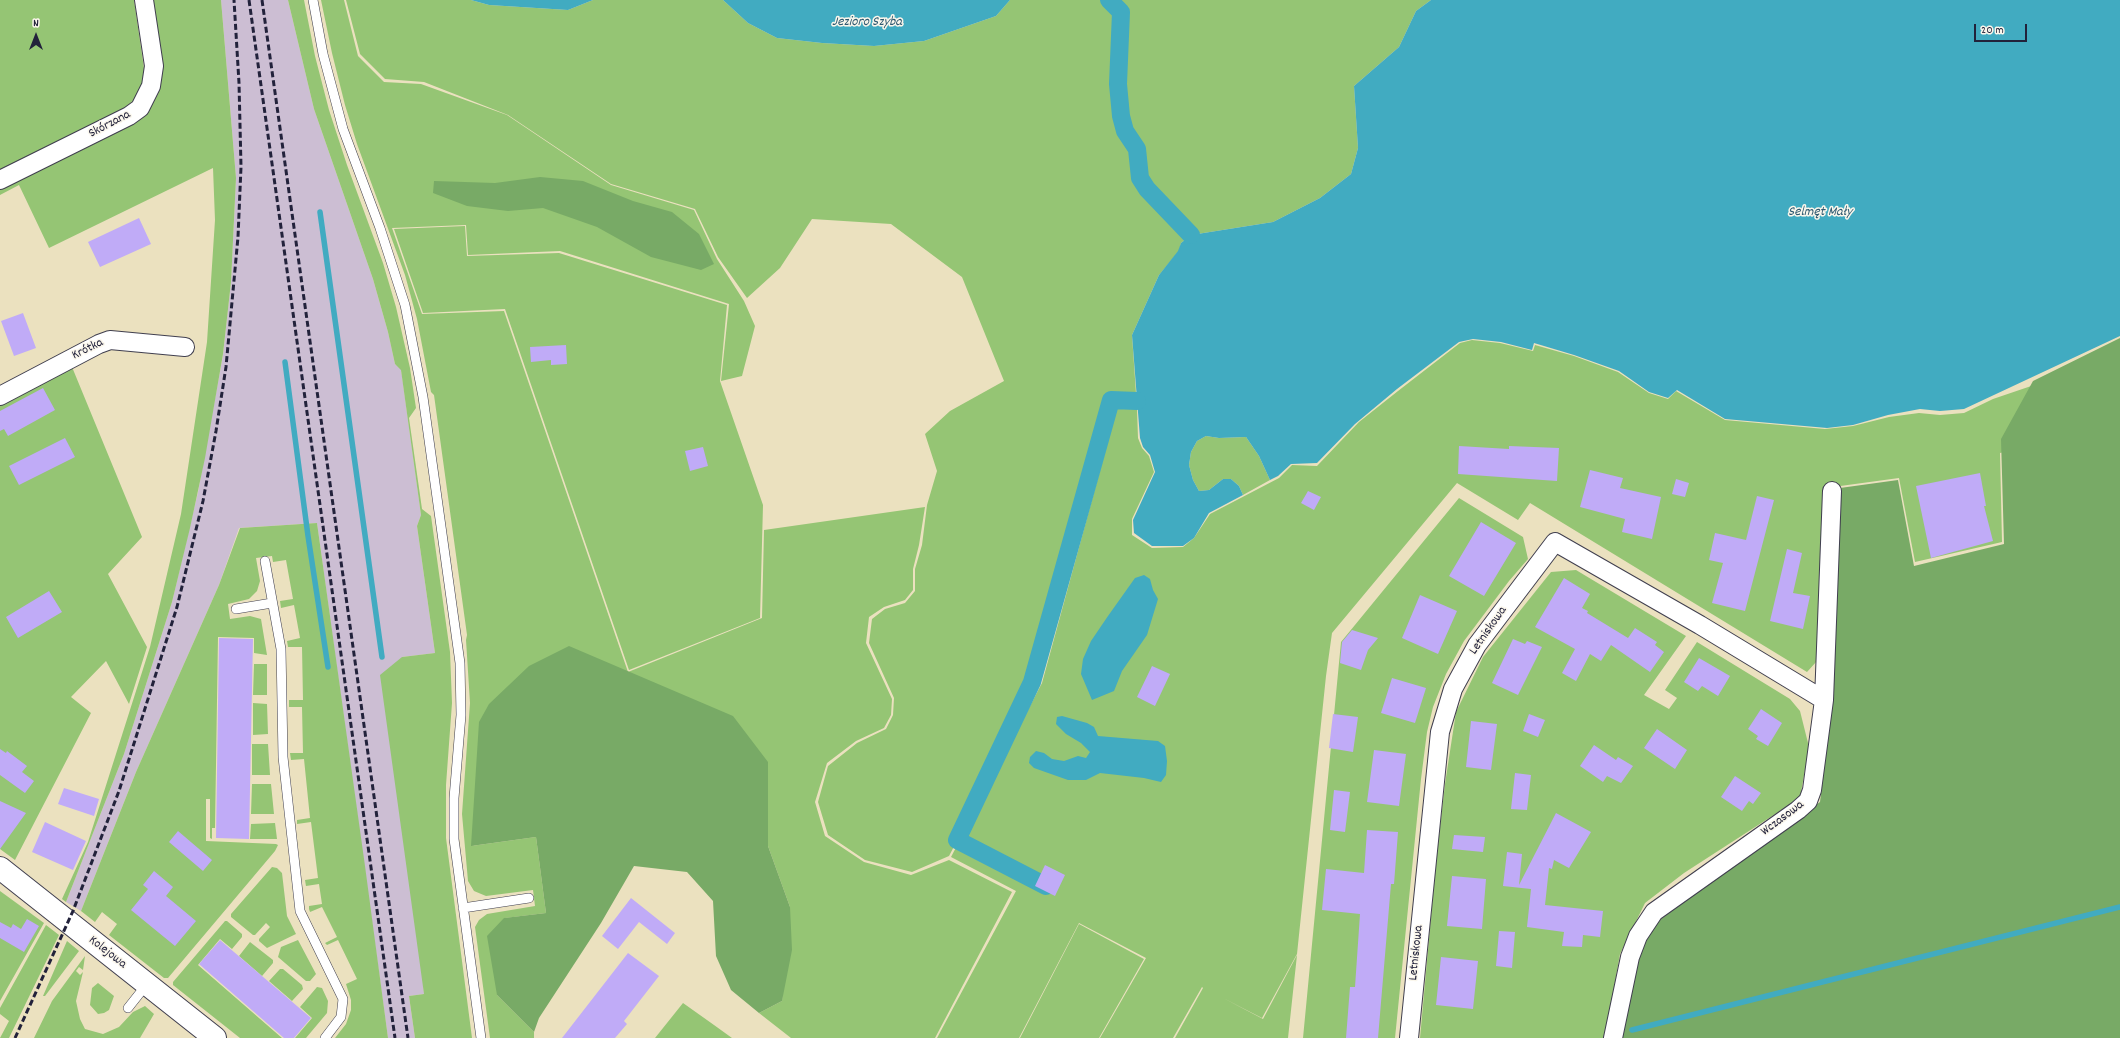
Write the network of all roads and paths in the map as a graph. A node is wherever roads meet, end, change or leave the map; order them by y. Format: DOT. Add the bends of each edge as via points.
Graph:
graph roads {
  1 [pos="144,0"];
  2 [pos="313,0"];
  3 [pos="0,180"];
  4 [pos="185,348"];
  5 [pos="0,396"];
  6 [pos="1832,491"];
  7 [pos="265,561"];
  8 [pos="272,603"];
  9 [pos="236,609"];
  10 [pos="1824,700"];
  11 [pos="0,868"];
  12 [pos="529,898"];
  13 [pos="463,908"];
  14 [pos="147,984"];
  15 [pos="128,1008"];
  16 [pos="215,1038"];
  17 [pos="325,1038"];
  18 [pos="481,1038"];
  19 [pos="1408,1038"];
  20 [pos="1613,1038"];
  1 -- 3 [label="street, Skórzana" via="154,66 151,86 140,108 129,116"];
  2 -- 13 [label="lane" via="323,54 337,107 396,276 420,376 460,663 461,715 454,813 456,856"];
  4 -- 5 [label="street, Krótka" via="110,340"];
  6 -- 10 [label="street, Wczasowa"];
  7 -- 8 [label="lane"];
  8 -- 9 [label="lane"];
  8 -- 17 [label="lane" via="281,649 283,757 300,910 340,991 343,1004 339,1021"];
  10 -- 19 [label="street, Letniskowa" via="1556,542 1477,645 1453,689 1442,725"];
  10 -- 20 [label="street, Wczasowa" via="1812,790 1808,801 1654,912 1638,936 1630,957"];
  11 -- 14 [label="street, Kolejowa"];
  12 -- 13 [label="lane"];
  13 -- 18 [label="lane"];
  14 -- 15 [label="lane"];
  14 -- 16 [label="street, Kolejowa"];
}
